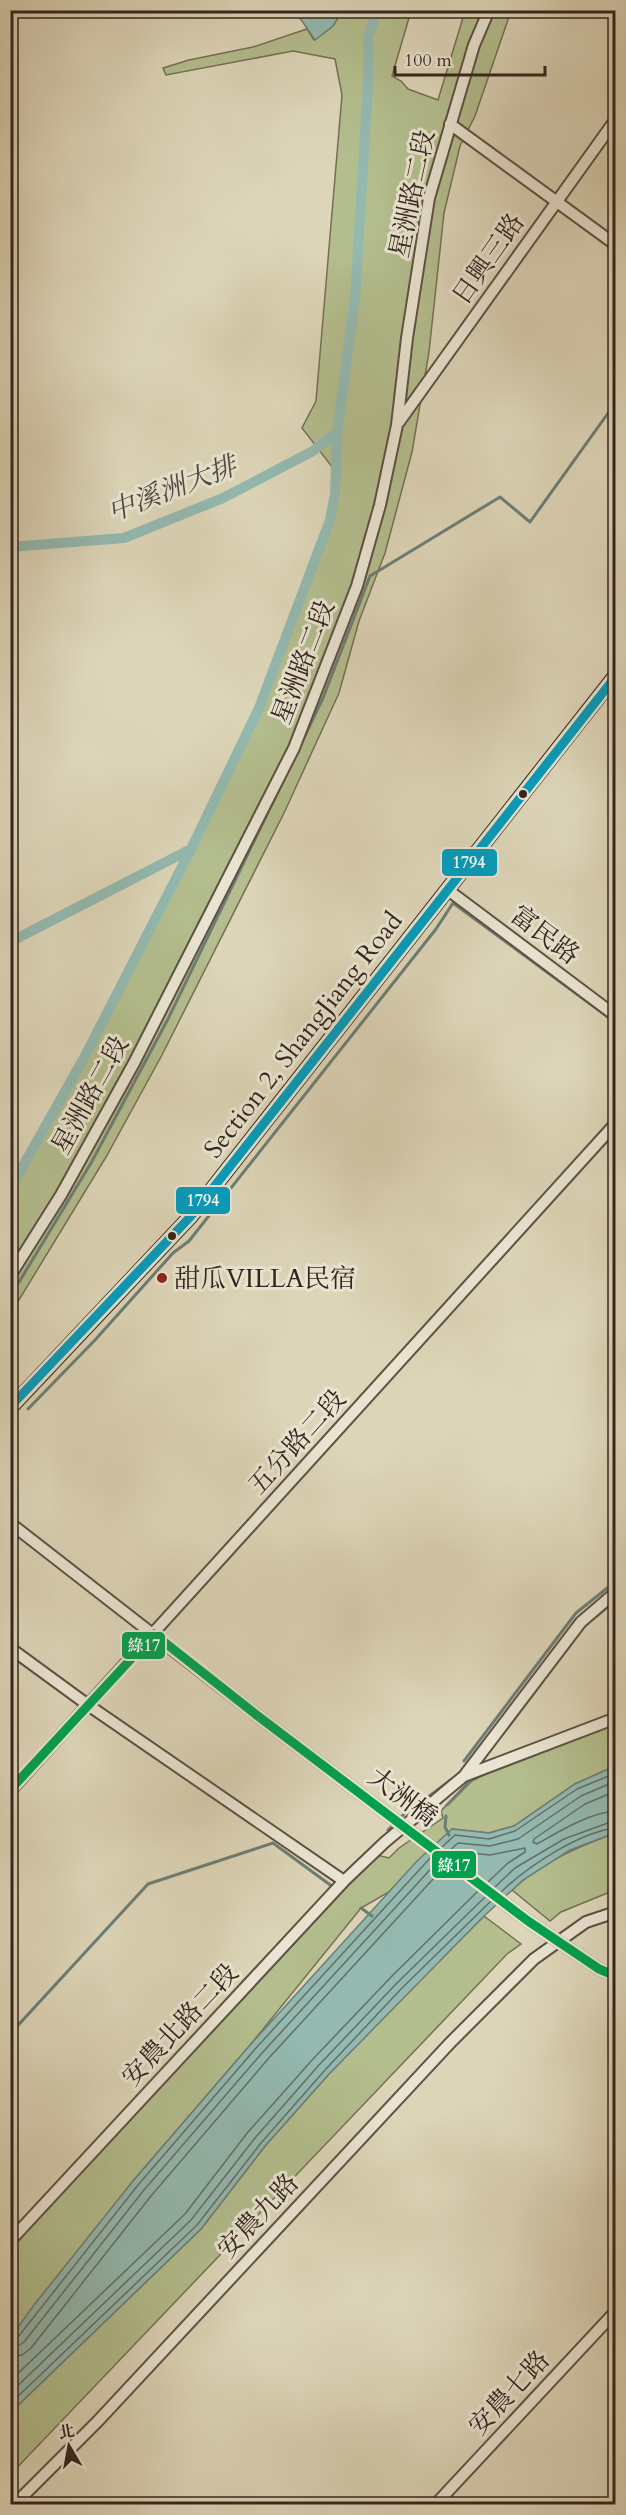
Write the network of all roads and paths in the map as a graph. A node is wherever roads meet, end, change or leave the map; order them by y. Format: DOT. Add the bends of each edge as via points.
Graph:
graph roads {
  1 [pos="489,10"];
  2 [pos="615,119"];
  3 [pos="450,124"];
  4 [pos="556,202"];
  5 [pos="615,245"];
  6 [pos="397,425"];
  7 [pos="615,675"];
  8 [pos="448,890"];
  9 [pos="615,1016"];
  10 [pos="615,1123"];
  11 [pos="10,1276"];
  12 [pos="10,1408"];
  13 [pos="10,1523"];
  14 [pos="615,1593"];
  15 [pos="154,1634"];
  16 [pos="10,1648"];
  17 [pos="88,1705"];
  18 [pos="615,1718"];
  19 [pos="464,1776"];
  20 [pos="10,1791"];
  21 [pos="344,1881"];
  22 [pos="615,1912"];
  23 [pos="615,1976"];
  24 [pos="10,2241"];
  25 [pos="615,2311"];
  26 [pos="15,2505"];
  27 [pos="436,2505"];
  1 -- 3 [label="street, 星洲路二段"];
  2 -- 4 [label="street, 日興三路"];
  3 -- 4 [label="street"];
  3 -- 6 [label="street, 星洲路二段" via="429,198"];
  4 -- 5 [label="street"];
  4 -- 6 [label="street, 日興三路"];
  6 -- 11 [label="street, 星洲路二段" via="380,506 357,586 294,748 134,1063 61,1195"];
  7 -- 8 [label="main road, Section 2, ShangJiang Road"];
  8 -- 9 [label="street, 富民路"];
  8 -- 12 [label="main road, Section 2, ShangJiang Road" via="191,1216"];
  10 -- 15 [label="street, 五分路二段"];
  13 -- 15 [label="street, 大洲橋"];
  14 -- 19 [label="street" via="581,1622"];
  15 -- 17 [label="street, 五分路二段"];
  15 -- 23 [label="street, 大洲橋, bridge" via="528,1921"];
  16 -- 17 [label="street"];
  17 -- 20 [label="street, 五分路二段"];
  17 -- 21 [label="street"];
  18 -- 19 [label="street"];
  19 -- 21 [label="street, 安農北路二段"];
  21 -- 24 [label="street, 安農北路二段"];
  22 -- 26 [label="street, 安農九路" via="586,1922 534,1959 450,2043"];
  25 -- 27 [label="street, 安農七路"];
}
